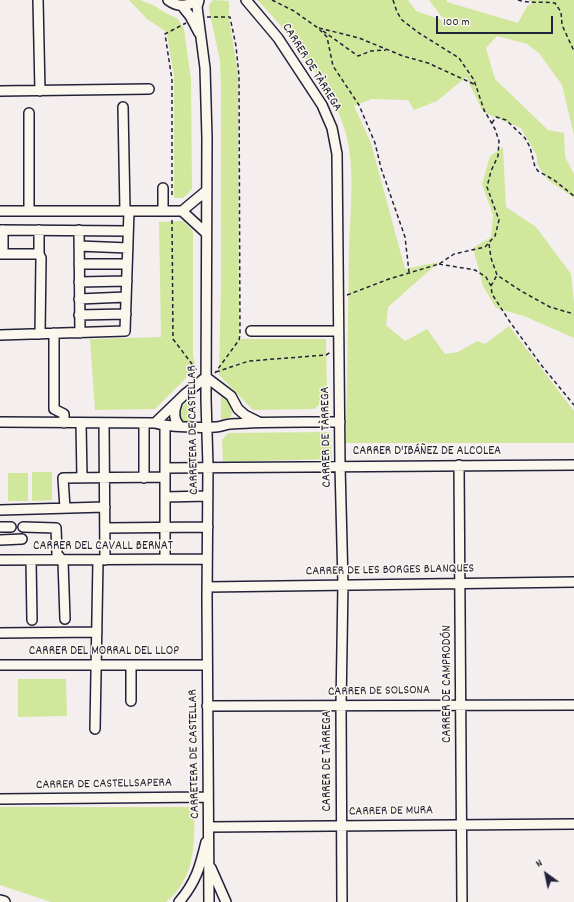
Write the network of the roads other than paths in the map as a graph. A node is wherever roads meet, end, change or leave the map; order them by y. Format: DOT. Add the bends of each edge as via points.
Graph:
graph roads {
  1 [pos="38,0"];
  2 [pos="168,0"];
  3 [pos="198,0"];
  4 [pos="246,0"];
  5 [pos="182,6"];
  6 [pos="200,34"];
  7 [pos="149,89"];
  8 [pos="0,91"];
  9 [pos="40,91"];
  10 [pos="123,107"];
  11 [pos="29,113"];
  12 [pos="163,188"];
  13 [pos="206,191"];
  14 [pos="0,211"];
  15 [pos="29,211"];
  16 [pos="127,211"];
  17 [pos="163,211"];
  18 [pos="182,211"];
  19 [pos="1,230"];
  20 [pos="39,230"];
  21 [pos="78,230"];
  22 [pos="128,231"];
  23 [pos="206,233"];
  24 [pos="79,246"];
  25 [pos="128,248"];
  26 [pos="1,254"];
  27 [pos="39,254"];
  28 [pos="79,264"];
  29 [pos="127,264"];
  30 [pos="127,281"];
  31 [pos="79,282"];
  32 [pos="126,298"];
  33 [pos="79,299"];
  34 [pos="126,314"];
  35 [pos="79,315"];
  36 [pos="251,331"];
  37 [pos="338,331"];
  38 [pos="54,333"];
  39 [pos="80,333"];
  40 [pos="40,334"];
  41 [pos="0,335"];
  42 [pos="209,374"];
  43 [pos="177,403"];
  44 [pos="238,409"];
  45 [pos="0,422"];
  46 [pos="260,422"];
  47 [pos="340,422"];
  48 [pos="64,423"];
  49 [pos="81,423"];
  50 [pos="104,423"];
  51 [pos="144,423"];
  52 [pos="154,423"];
  53 [pos="229,424"];
  54 [pos="180,425"];
  55 [pos="165,426"];
  56 [pos="207,427"];
  57 [pos="459,465"];
  58 [pos="574,465"];
  59 [pos="340,466"];
  60 [pos="208,467"];
  61 [pos="165,472"];
  62 [pos="82,478"];
  63 [pos="104,478"];
  64 [pos="144,478"];
  65 [pos="208,496"];
  66 [pos="165,497"];
  67 [pos="105,507"];
  68 [pos="65,508"];
  69 [pos="0,510"];
  70 [pos="0,527"];
  71 [pos="11,527"];
  72 [pos="22,527"];
  73 [pos="208,527"];
  74 [pos="105,528"];
  75 [pos="165,528"];
  76 [pos="22,539"];
  77 [pos="0,540"];
  78 [pos="164,559"];
  79 [pos="207,559"];
  80 [pos="0,560"];
  81 [pos="31,560"];
  82 [pos="101,560"];
  83 [pos="63,561"];
  84 [pos="574,582"];
  85 [pos="461,583"];
  86 [pos="343,584"];
  87 [pos="207,587"];
  88 [pos="65,619"];
  89 [pos="32,620"];
  90 [pos="97,632"];
  91 [pos="0,633"];
  92 [pos="207,665"];
  93 [pos="0,666"];
  94 [pos="96,666"];
  95 [pos="131,666"];
  96 [pos="131,701"];
  97 [pos="461,705"];
  98 [pos="574,705"];
  99 [pos="207,706"];
  100 [pos="341,706"];
  101 [pos="95,729"];
  102 [pos="208,797"];
  103 [pos="0,799"];
  104 [pos="461,824"];
  105 [pos="574,824"];
  106 [pos="341,826"];
  107 [pos="209,827"];
  108 [pos="209,863"];
  109 [pos="0,901"];
  110 [pos="4,902"];
  111 [pos="179,902"];
  112 [pos="209,902"];
  113 [pos="226,902"];
  114 [pos="342,902"];
  115 [pos="462,902"];
  1 -- 9 [label="street"];
  2 -- 5 [label="street"];
  3 -- 5 [label="street"];
  3 -- 6 [label="street, CARRETERA DE CASTELLAR"];
  4 -- 37 [label="street, CARRER DE TÀRREGA" via="278,38 322,105 332,128 338,168"];
  5 -- 6 [label="street, CARRETERA DE CASTELLAR"];
  6 -- 13 [label="street, CARRETERA DE CASTELLAR" via="206,82"];
  7 -- 9 [label="street"];
  8 -- 9 [label="street"];
  10 -- 16 [label="street"];
  11 -- 15 [label="street"];
  12 -- 17 [label="street"];
  13 -- 18 [label="street"];
  13 -- 23 [label="street, CARRETERA DE CASTELLAR"];
  14 -- 15 [label="street"];
  15 -- 16 [label="street"];
  16 -- 17 [label="street"];
  16 -- 22 [label="street"];
  17 -- 18 [label="street"];
  18 -- 23 [label="street"];
  19 -- 20 [label="street"];
  19 -- 26 [label="street"];
  20 -- 21 [label="street"];
  20 -- 27 [label="street"];
  21 -- 22 [label="street"];
  21 -- 24 [label="street"];
  22 -- 25 [label="street"];
  23 -- 42 [label="street, CARRETERA DE CASTELLAR"];
  24 -- 25 [label="street"];
  24 -- 28 [label="street"];
  25 -- 29 [label="street"];
  26 -- 27 [label="street"];
  27 -- 40 [label="street"];
  28 -- 29 [label="street"];
  28 -- 31 [label="street"];
  29 -- 30 [label="street"];
  30 -- 31 [label="street"];
  30 -- 32 [label="street"];
  31 -- 33 [label="street"];
  32 -- 33 [label="street"];
  32 -- 34 [label="street"];
  33 -- 35 [label="street"];
  34 -- 35 [label="street"];
  34 -- 39 [label="street" via="123,332"];
  35 -- 39 [label="street"];
  36 -- 37 [label="street"];
  37 -- 47 [label="street, CARRER DE TÀRREGA"];
  38 -- 39 [label="street"];
  38 -- 40 [label="street"];
  38 -- 48 [label="street" via="54,409 64,414"];
  40 -- 41 [label="street"];
  42 -- 43 [label="street"];
  42 -- 44 [label="street" via="231,396"];
  42 -- 56 [label="street, CARRETERA DE CASTELLAR"];
  43 -- 52 [label="street"];
  43 -- 54 [label="street" via="175,420"];
  44 -- 46 [label="street"];
  44 -- 53 [label="street" via="237,417"];
  45 -- 48 [label="street"];
  46 -- 47 [label="street"];
  46 -- 53 [label="street"];
  47 -- 59 [label="street, CARRER DE TÀRREGA"];
  48 -- 49 [label="street"];
  49 -- 50 [label="street"];
  49 -- 62 [label="street"];
  50 -- 51 [label="street"];
  50 -- 63 [label="street"];
  51 -- 52 [label="street"];
  51 -- 64 [label="street"];
  52 -- 55 [label="street"];
  53 -- 56 [label="street"];
  54 -- 55 [label="street"];
  54 -- 56 [label="street"];
  55 -- 61 [label="street"];
  56 -- 60 [label="street, CARRETERA DE CASTELLAR"];
  57 -- 58 [label="street, CARRER D'IBÁÑEZ DE ALCOLEA"];
  57 -- 59 [label="street, CARRER D'IBÁÑEZ DE ALCOLEA"];
  57 -- 85 [label="street, CARRER DE CAMPRODÓN"];
  59 -- 60 [label="street, CARRER D'IBÁÑEZ DE ALCOLEA"];
  59 -- 86 [label="street, CARRER DE TÀRREGA"];
  60 -- 61 [label="street, CARRER D'IBÁÑEZ DE ALCOLEA"];
  60 -- 65 [label="street, CARRETERA DE CASTELLAR"];
  61 -- 64 [label="street, CARRER D'IBÁÑEZ DE ALCOLEA"];
  61 -- 66 [label="street"];
  62 -- 63 [label="street, CARRER D'IBÁÑEZ DE ALCOLEA"];
  62 -- 68 [label="street, CARRER D'IBÁÑEZ DE ALCOLEA" via="63,478"];
  63 -- 64 [label="street, CARRER D'IBÁÑEZ DE ALCOLEA"];
  63 -- 67 [label="street"];
  65 -- 66 [label="street"];
  65 -- 73 [label="street, CARRETERA DE CASTELLAR"];
  66 -- 75 [label="street"];
  67 -- 68 [label="street"];
  67 -- 74 [label="street"];
  68 -- 69 [label="street"];
  70 -- 71 [label="street"];
  72 -- 83 [label="street" via="56,528 58,554"];
  73 -- 75 [label="street"];
  73 -- 79 [label="street, CARRETERA DE CASTELLAR"];
  74 -- 75 [label="street"];
  74 -- 82 [label="street"];
  75 -- 78 [label="street"];
  76 -- 77 [label="street"];
  78 -- 79 [label="street, CARRER DEL CAVALL BERNAT"];
  78 -- 82 [label="street, CARRER DEL CAVALL BERNAT"];
  79 -- 87 [label="street, CARRETERA DE CASTELLAR"];
  80 -- 81 [label="street, CARRER DEL CAVALL BERNAT"];
  81 -- 83 [label="street, CARRER DEL CAVALL BERNAT"];
  81 -- 89 [label="street"];
  82 -- 83 [label="street, CARRER DEL CAVALL BERNAT"];
  82 -- 90 [label="street"];
  83 -- 88 [label="street"];
  84 -- 85 [label="street, CARRER DE LES BORGES BLANQUES"];
  85 -- 86 [label="street, CARRER DE LES BORGES BLANQUES"];
  85 -- 97 [label="street, CARRER DE CAMPRODÓN"];
  86 -- 87 [label="street, CARRER DE LES BORGES BLANQUES"];
  86 -- 100 [label="street, CARRER DE TÀRREGA"];
  87 -- 92 [label="street, CARRETERA DE CASTELLAR"];
  90 -- 91 [label="street"];
  90 -- 94 [label="street"];
  92 -- 95 [label="street, CARRER DEL MORRAL DEL LLOP"];
  92 -- 99 [label="street, CARRETERA DE CASTELLAR"];
  93 -- 94 [label="street, CARRER DEL MORRAL DEL LLOP"];
  94 -- 95 [label="street, CARRER DEL MORRAL DEL LLOP"];
  94 -- 101 [label="street"];
  95 -- 96 [label="street"];
  97 -- 98 [label="street, CARRER DE SOLSONA"];
  97 -- 100 [label="street, CARRER DE SOLSONA"];
  97 -- 104 [label="street, CARRER DE CAMPRODÓN"];
  99 -- 100 [label="street, CARRER DE SOLSONA"];
  99 -- 102 [label="street, CARRETERA DE CASTELLAR"];
  100 -- 106 [label="street, CARRER DE TÀRREGA"];
  102 -- 103 [label="street, CARRER DE CASTELLSAPERA"];
  102 -- 107 [label="street, CARRETERA DE CASTELLAR"];
  104 -- 105 [label="street, CARRER DE MURA"];
  104 -- 106 [label="street, CARRER DE MURA"];
  104 -- 115 [label="street, CARRER DE CAMPRODÓN"];
  106 -- 107 [label="street, CARRER DE MURA"];
  106 -- 114 [label="street, CARRER DE TÀRREGA"];
  107 -- 108 [label="street, CARRETERA DE CASTELLAR"];
  107 -- 111 [label="street, CARRETERA DE CASTELLAR" via="199,872"];
  108 -- 112 [label="street, CARRETERA DE CASTELLAR"];
  108 -- 113 [label="street, CARRETERA DE CASTELLAR"];
  109 -- 110 [label="main road"];
}
